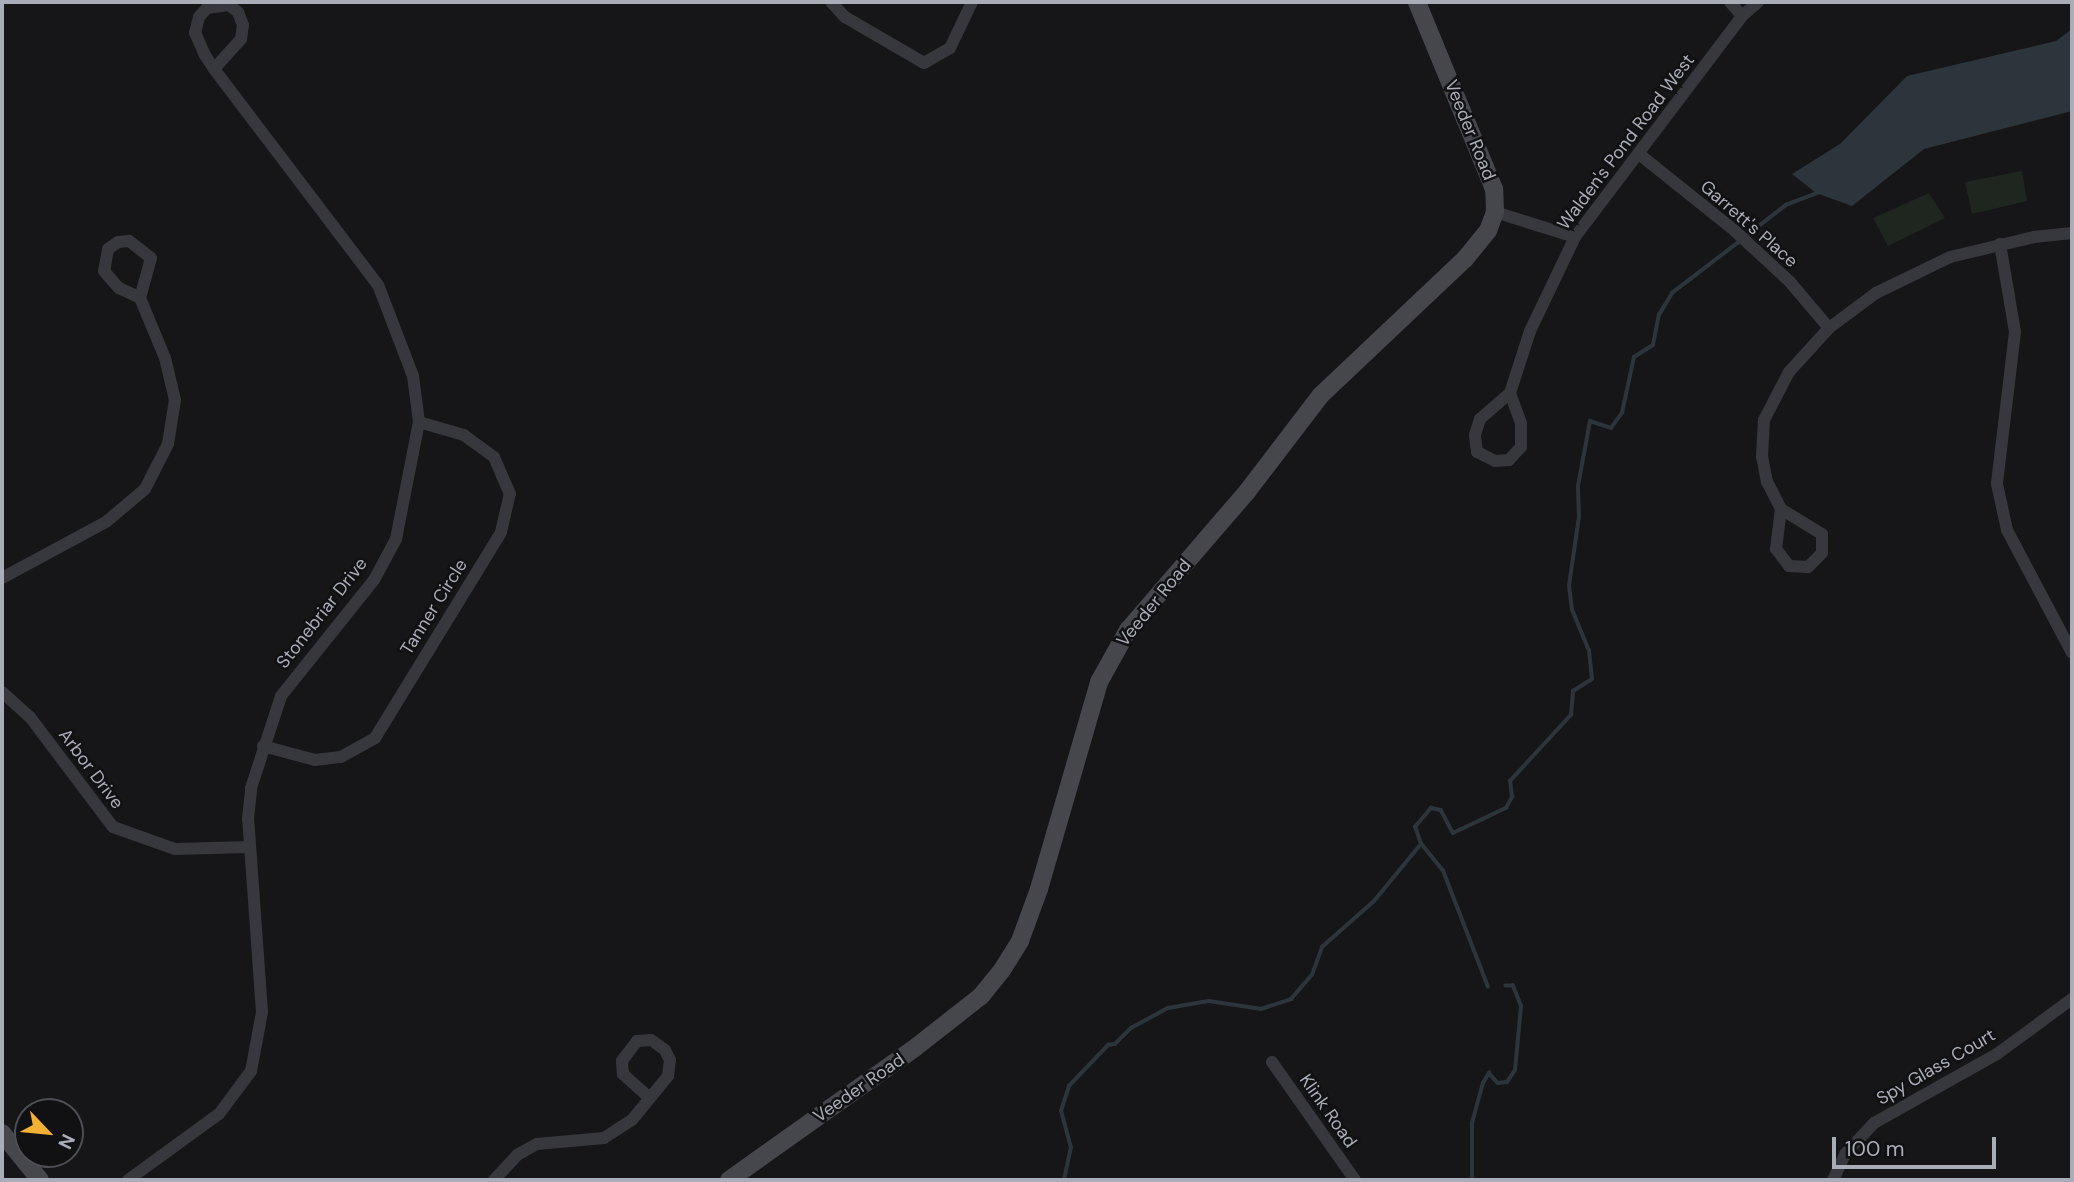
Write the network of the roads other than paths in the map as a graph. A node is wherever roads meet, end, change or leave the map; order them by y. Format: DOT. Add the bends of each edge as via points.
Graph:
graph roads {
  1 [pos="831,2"];
  2 [pos="972,2"];
  3 [pos="1417,2"];
  4 [pos="1730,2"];
  5 [pos="1758,2"];
  6 [pos="1742,16"];
  7 [pos="214,69"];
  8 [pos="1639,154"];
  9 [pos="1495,212"];
  10 [pos="2072,233"];
  11 [pos="1575,237"];
  12 [pos="2000,244"];
  13 [pos="141,298"];
  14 [pos="1829,328"];
  15 [pos="1510,393"];
  16 [pos="419,422"];
  17 [pos="1781,509"];
  18 [pos="2,578"];
  19 [pos="2072,653"];
  20 [pos="2,692"];
  21 [pos="263,746"];
  22 [pos="249,847"];
  23 [pos="2072,999"];
  24 [pos="1272,1062"];
  25 [pos="650,1098"];
  26 [pos="2,1133"];
  27 [pos="40,1180"];
  28 [pos="128,1180"];
  29 [pos="494,1180"];
  30 [pos="729,1180"];
  31 [pos="1355,1180"];
  32 [pos="1833,1180"];
  1 -- 2 [label="street" via="845,17 924,63 950,48"];
  3 -- 9 [label="street, Veeder Road" via="1490,177"];
  4 -- 6 [label="street"];
  5 -- 6 [label="street, Walden's Pond Road West"];
  6 -- 8 [label="street, Walden's Pond Road West"];
  7 -- 7 [label="street, Stonebriar Drive" via="241,39 243,25 229,5 207,8 195,33"];
  7 -- 16 [label="street, Stonebriar Drive" via="378,285 413,376"];
  8 -- 11 [label="street, Walden's Pond Road West"];
  8 -- 14 [label="street, Garrett's Place" via="1735,231 1790,282"];
  9 -- 11 [label="street"];
  9 -- 30 [label="street, Veeder Road" via="1488,231 1465,259 1362,353 1303,415 1246,493 1128,630 1099,682 1039,889 1020,941 1002,970 981,996 916,1047"];
  10 -- 12 [label="street"];
  11 -- 15 [label="street, Walden's Pond Road West" via="1530,331"];
  12 -- 14 [label="street" via="1950,257 1902,278"];
  12 -- 19 [label="street" via="2015,332 1997,484 2007,530"];
  13 -- 13 [label="street" via="151,258 129,241 118,242 108,249 104,271 119,288"];
  13 -- 18 [label="street" via="165,358 175,400 168,444 145,489 106,522"];
  14 -- 17 [label="street" via="1789,372 1764,420 1762,457 1767,482"];
  15 -- 15 [label="street" via="1521,423 1521,447 1509,460 1494,461 1477,452 1475,435 1480,419"];
  16 -- 21 [label="street, Stonebriar Drive" via="396,539 373,580 281,696"];
  16 -- 21 [label="street, Tanner Circle" via="464,435 494,457 510,494 500,533 375,738 341,757 315,760"];
  17 -- 17 [label="street" via="1822,534 1822,553 1808,567 1789,566 1776,549"];
  20 -- 22 [label="street, Arbor Drive" via="30,717 113,827 175,849"];
  21 -- 22 [label="street, Stonebriar Drive" via="251,788"];
  22 -- 28 [label="street, Stonebriar Drive" via="262,1012 251,1071 219,1114"];
  23 -- 32 [label="street, Spy Glass Court" via="1997,1054 1874,1123 1845,1154"];
  24 -- 31 [label="street, Klink Road"];
  25 -- 25 [label="street" via="668,1076 670,1060 666,1049 651,1040 637,1041 622,1060 623,1074"];
  25 -- 29 [label="street" via="632,1120 604,1138 537,1144 517,1155"];
  26 -- 27 [label="street"];
}
